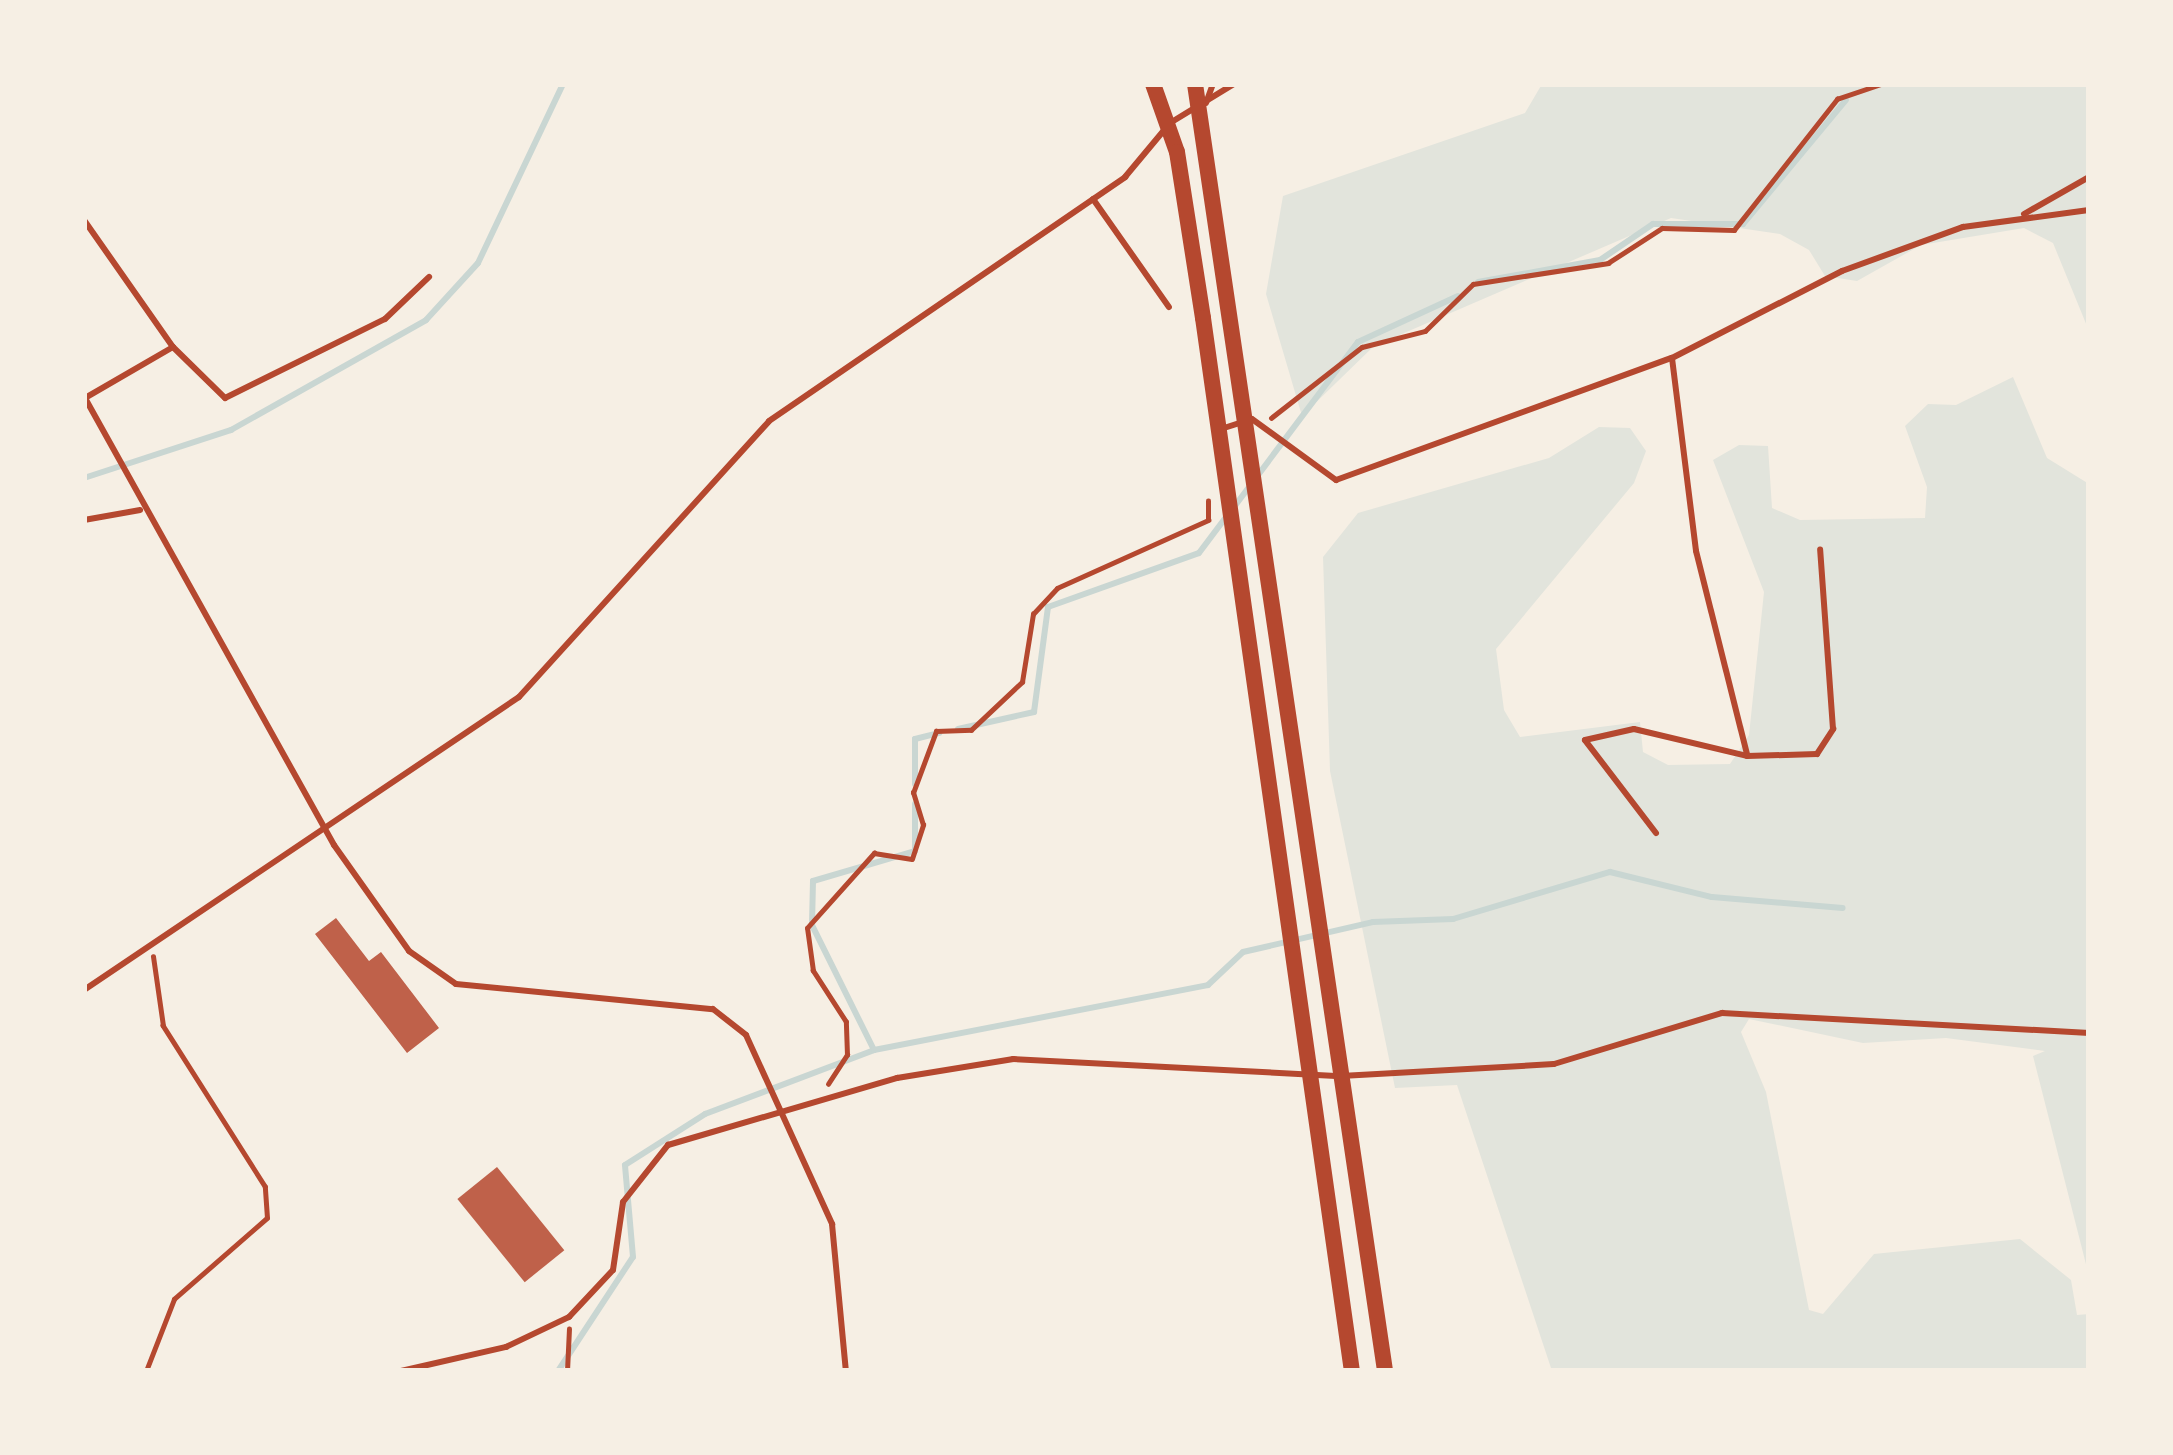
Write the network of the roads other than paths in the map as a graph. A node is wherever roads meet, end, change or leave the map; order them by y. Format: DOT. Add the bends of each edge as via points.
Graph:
graph roads {
  1 [pos="1153,84"];
  2 [pos="1195,84"];
  3 [pos="1213,84"];
  4 [pos="1234,84"];
  5 [pos="1205,105"];
  6 [pos="1170,123"];
  7 [pos="2089,177"];
  8 [pos="1093,200"];
  9 [pos="2089,211"];
  10 [pos="2019,217"];
  11 [pos="84,220"];
  12 [pos="429,277"];
  13 [pos="1168,307"];
  14 [pos="173,347"];
  15 [pos="1672,358"];
  16 [pos="84,398"];
  17 [pos="1252,419"];
  18 [pos="1218,430"];
  19 [pos="141,510"];
  20 [pos="84,520"];
  21 [pos="1820,549"];
  22 [pos="1747,756"];
  23 [pos="321,823"];
  24 [pos="1656,833"];
  25 [pos="84,990"];
  26 [pos="2089,1033"];
  27 [pos="1307,1075"];
  28 [pos="1341,1076"];
  29 [pos="782,1117"];
  30 [pos="401,1371"];
  31 [pos="846,1371"];
  32 [pos="1352,1371"];
  33 [pos="1385,1371"];
  1 -- 6 [label="main road"];
  2 -- 5 [label="main road"];
  3 -- 5 [label="lane"];
  4 -- 5 [label="lane"];
  5 -- 6 [label="lane"];
  5 -- 17 [label="main road"];
  6 -- 8 [label="lane"];
  6 -- 18 [label="main road"];
  7 -- 10 [label="lane"];
  8 -- 13 [label="lane"];
  8 -- 23 [label="lane" via="769,421 519,697"];
  9 -- 10 [label="lane"];
  10 -- 15 [label="lane" via="1842,271"];
  11 -- 14 [label="lane"];
  12 -- 14 [label="lane" via="385,319 225,398"];
  14 -- 16 [label="lane"];
  15 -- 17 [label="lane" via="1336,480"];
  15 -- 22 [label="lane" via="1696,551"];
  16 -- 19 [label="lane"];
  17 -- 18 [label="lane"];
  17 -- 28 [label="main road"];
  18 -- 27 [label="main road"];
  19 -- 20 [label="lane"];
  19 -- 23 [label="lane"];
  21 -- 22 [label="lane" via="1833,729 1816,754"];
  22 -- 24 [label="lane" via="1634,729 1585,740"];
  23 -- 25 [label="lane" via="152,952"];
  23 -- 29 [label="lane" via="409,951 456,984 713,1009 746,1035"];
  26 -- 28 [label="lane" via="1722,1012 1554,1064"];
  27 -- 28 [label="lane"];
  27 -- 29 [label="lane" via="1013,1059 897,1078"];
  27 -- 32 [label="main road"];
  28 -- 33 [label="main road"];
  29 -- 30 [label="lane" via="668,1145 623,1202 613,1270 569,1317 506,1347"];
  29 -- 31 [label="lane" via="832,1225"];
}
